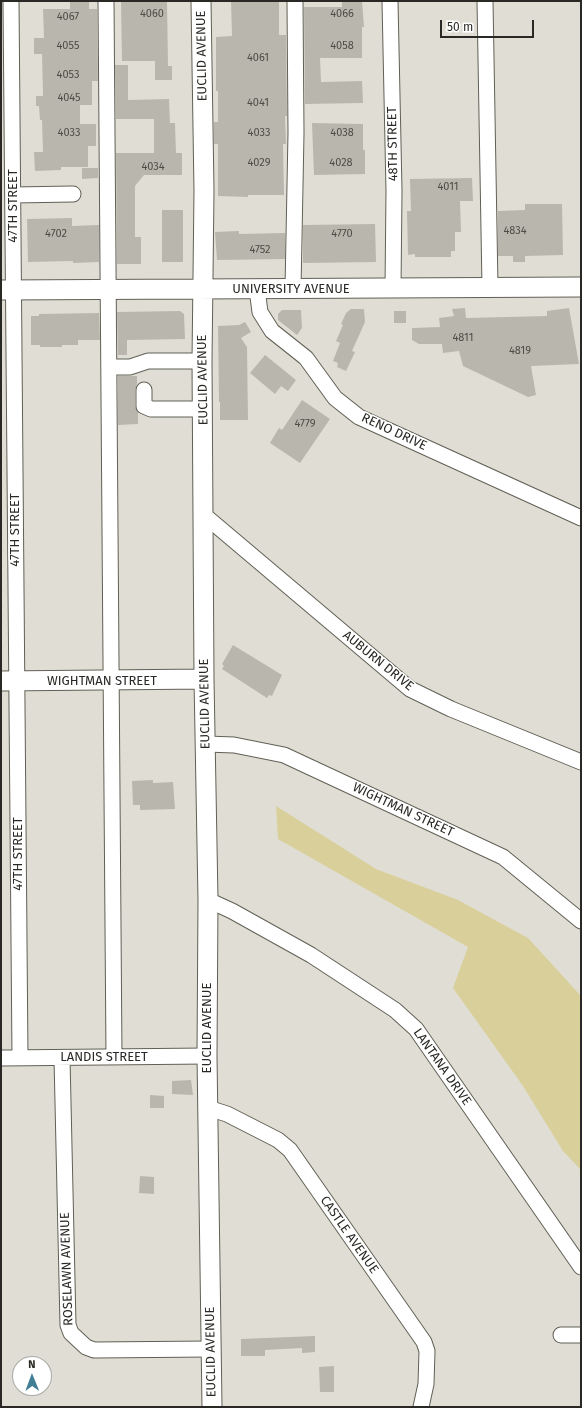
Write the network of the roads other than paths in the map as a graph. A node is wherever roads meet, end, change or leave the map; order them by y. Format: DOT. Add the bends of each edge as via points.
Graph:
graph roads {
  1 [pos="11,1"];
  2 [pos="106,1"];
  3 [pos="201,1"];
  4 [pos="295,1"];
  5 [pos="390,1"];
  6 [pos="485,1"];
  7 [pos="73,194"];
  8 [pos="9,198"];
  9 [pos="490,287"];
  10 [pos="581,287"];
  11 [pos="394,288"];
  12 [pos="108,289"];
  13 [pos="202,289"];
  14 [pos="257,289"];
  15 [pos="293,289"];
  16 [pos="7,290"];
  17 [pos="7,328"];
  18 [pos="202,361"];
  19 [pos="109,367"];
  20 [pos="144,390"];
  21 [pos="203,409"];
  22 [pos="204,515"];
  23 [pos="581,518"];
  24 [pos="204,679"];
  25 [pos="9,681"];
  26 [pos="111,681"];
  27 [pos="206,744"];
  28 [pos="581,762"];
  29 [pos="208,900"];
  30 [pos="581,921"];
  31 [pos="207,1056"];
  32 [pos="114,1057"];
  33 [pos="1,1058"];
  34 [pos="20,1058"];
  35 [pos="62,1058"];
  36 [pos="208,1108"];
  37 [pos="581,1267"];
  38 [pos="561,1335"];
  39 [pos="581,1335"];
  40 [pos="211,1349"];
  41 [pos="212,1407"];
  42 [pos="421,1407"];
  1 -- 8 [label="street, 47TH STREET"];
  2 -- 12 [label="street"];
  3 -- 13 [label="main road, EUCLID AVENUE" via="204,190"];
  4 -- 15 [label="street"];
  5 -- 11 [label="street, 48TH STREET"];
  6 -- 9 [label="street"];
  7 -- 8 [label="street"];
  8 -- 16 [label="street, 47TH STREET"];
  9 -- 10 [label="main road, UNIVERSITY AVENUE"];
  9 -- 11 [label="main road, UNIVERSITY AVENUE"];
  11 -- 15 [label="main road, UNIVERSITY AVENUE"];
  12 -- 13 [label="main road, UNIVERSITY AVENUE"];
  12 -- 16 [label="main road, UNIVERSITY AVENUE"];
  12 -- 19 [label="street"];
  13 -- 14 [label="main road, UNIVERSITY AVENUE"];
  13 -- 18 [label="main road, EUCLID AVENUE"];
  14 -- 15 [label="main road, UNIVERSITY AVENUE"];
  14 -- 23 [label="street, RENO DRIVE" via="260,312 272,331 306,358 335,398 359,417"];
  16 -- 17 [label="street, 47TH STREET"];
  17 -- 25 [label="street, 47TH STREET"];
  18 -- 19 [label="street" via="148,361 130,367"];
  18 -- 21 [label="main road, EUCLID AVENUE"];
  19 -- 26 [label="street"];
  20 -- 21 [label="street" via="144,406 151,409"];
  21 -- 22 [label="main road, EUCLID AVENUE"];
  22 -- 24 [label="main road, EUCLID AVENUE"];
  22 -- 28 [label="street, AUBURN DRIVE" via="410,689 451,709"];
  24 -- 26 [label="main road, WIGHTMAN STREET"];
  24 -- 27 [label="main road, EUCLID AVENUE"];
  25 -- 26 [label="main road, WIGHTMAN STREET"];
  25 -- 34 [label="street, 47TH STREET"];
  26 -- 32 [label="street"];
  27 -- 29 [label="main road, EUCLID AVENUE"];
  27 -- 30 [label="street, WIGHTMAN STREET" via="234,745 284,756 503,857"];
  29 -- 31 [label="main road, EUCLID AVENUE"];
  29 -- 37 [label="street, LANTANA DRIVE" via="311,955 395,1010 416,1029"];
  31 -- 32 [label="street, LANDIS STREET"];
  31 -- 36 [label="main road, EUCLID AVENUE"];
  32 -- 35 [label="street, LANDIS STREET"];
  33 -- 34 [label="street, LANDIS STREET"];
  34 -- 35 [label="street, LANDIS STREET"];
  35 -- 40 [label="street, ROSELAWN AVENUE" via="68,1325 71,1334 86,1347 94,1350"];
  36 -- 40 [label="main road, EUCLID AVENUE"];
  36 -- 42 [label="street, CASTLE AVENUE" via="227,1114 278,1140 290,1150 424,1342 427,1351 426,1384"];
  38 -- 39 [label="street"];
  40 -- 41 [label="main road, EUCLID AVENUE"];
}
